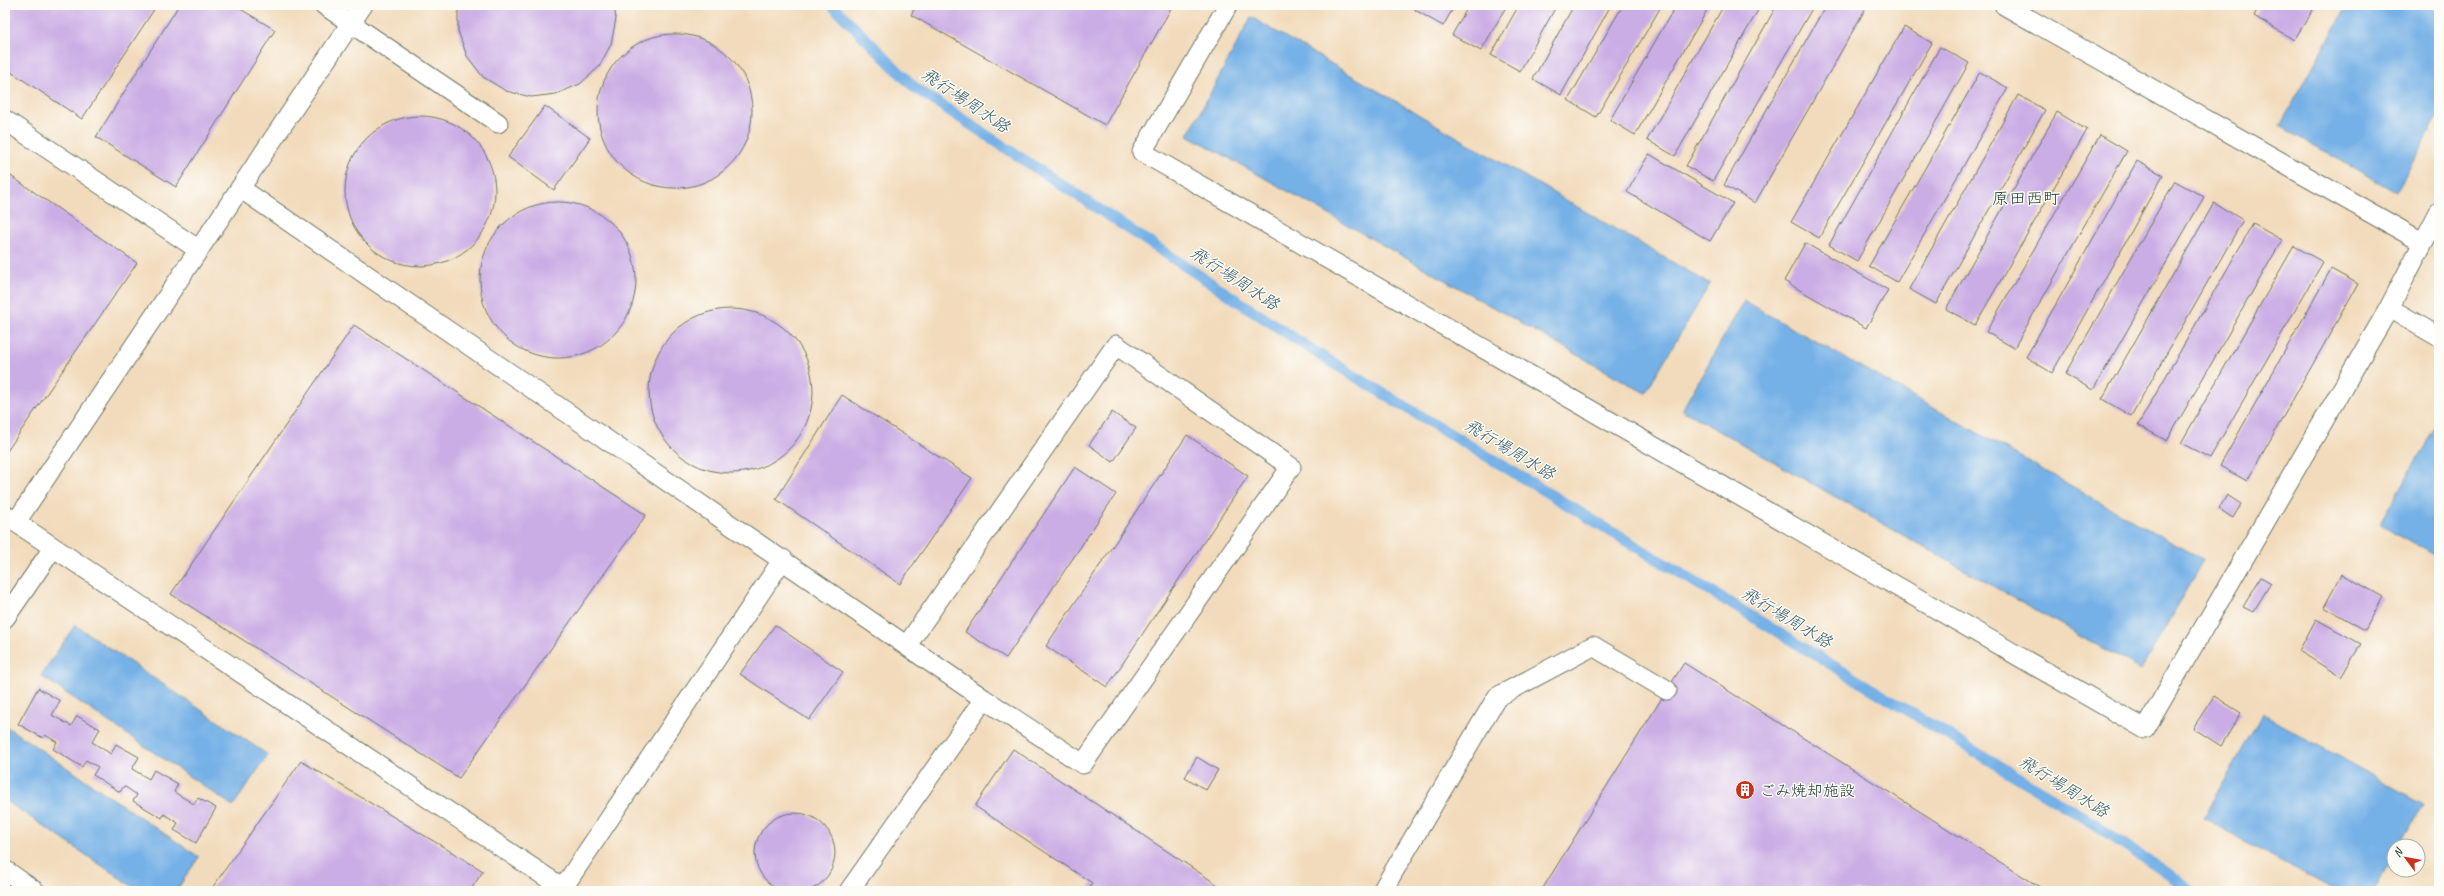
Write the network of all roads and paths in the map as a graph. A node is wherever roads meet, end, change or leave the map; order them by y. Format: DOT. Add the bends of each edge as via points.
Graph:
graph roads {
  1 [pos="324,5"];
  2 [pos="363,5"];
  3 [pos="1228,5"];
  4 [pos="2004,5"];
  5 [pos="351,23"];
  6 [pos="5,120"];
  7 [pos="498,123"];
  8 [pos="240,188"];
  9 [pos="2439,212"];
  10 [pos="2422,242"];
  11 [pos="199,250"];
  12 [pos="2388,308"];
  13 [pos="2439,337"];
  14 [pos="11,519"];
  15 [pos="52,548"];
  16 [pos="783,559"];
  17 [pos="5,618"];
  18 [pos="907,645"];
  19 [pos="1667,690"];
  20 [pos="984,699"];
  21 [pos="5,870"];
  22 [pos="565,890"];
  23 [pos="35,891"];
  24 [pos="849,891"];
  25 [pos="1382,891"];
  1 -- 5 [label="lane"];
  2 -- 5 [label="lane"];
  3 -- 12 [label="lane" via="1142,152 2145,729"];
  4 -- 10 [label="lane"];
  5 -- 7 [label="lane"];
  5 -- 8 [label="lane"];
  6 -- 11 [label="lane"];
  8 -- 11 [label="lane"];
  8 -- 16 [label="lane"];
  9 -- 10 [label="lane"];
  10 -- 12 [label="lane"];
  11 -- 14 [label="lane"];
  12 -- 13 [label="lane"];
  14 -- 15 [label="lane"];
  15 -- 17 [label="lane"];
  15 -- 22 [label="lane"];
  16 -- 18 [label="lane"];
  16 -- 22 [label="lane"];
  18 -- 20 [label="lane"];
  18 -- 20 [label="lane" via="1116,345 1291,467 1083,764"];
  19 -- 25 [label="lane" via="1593,646 1497,698"];
  20 -- 24 [label="lane"];
  21 -- 23 [label="lane"];
}
